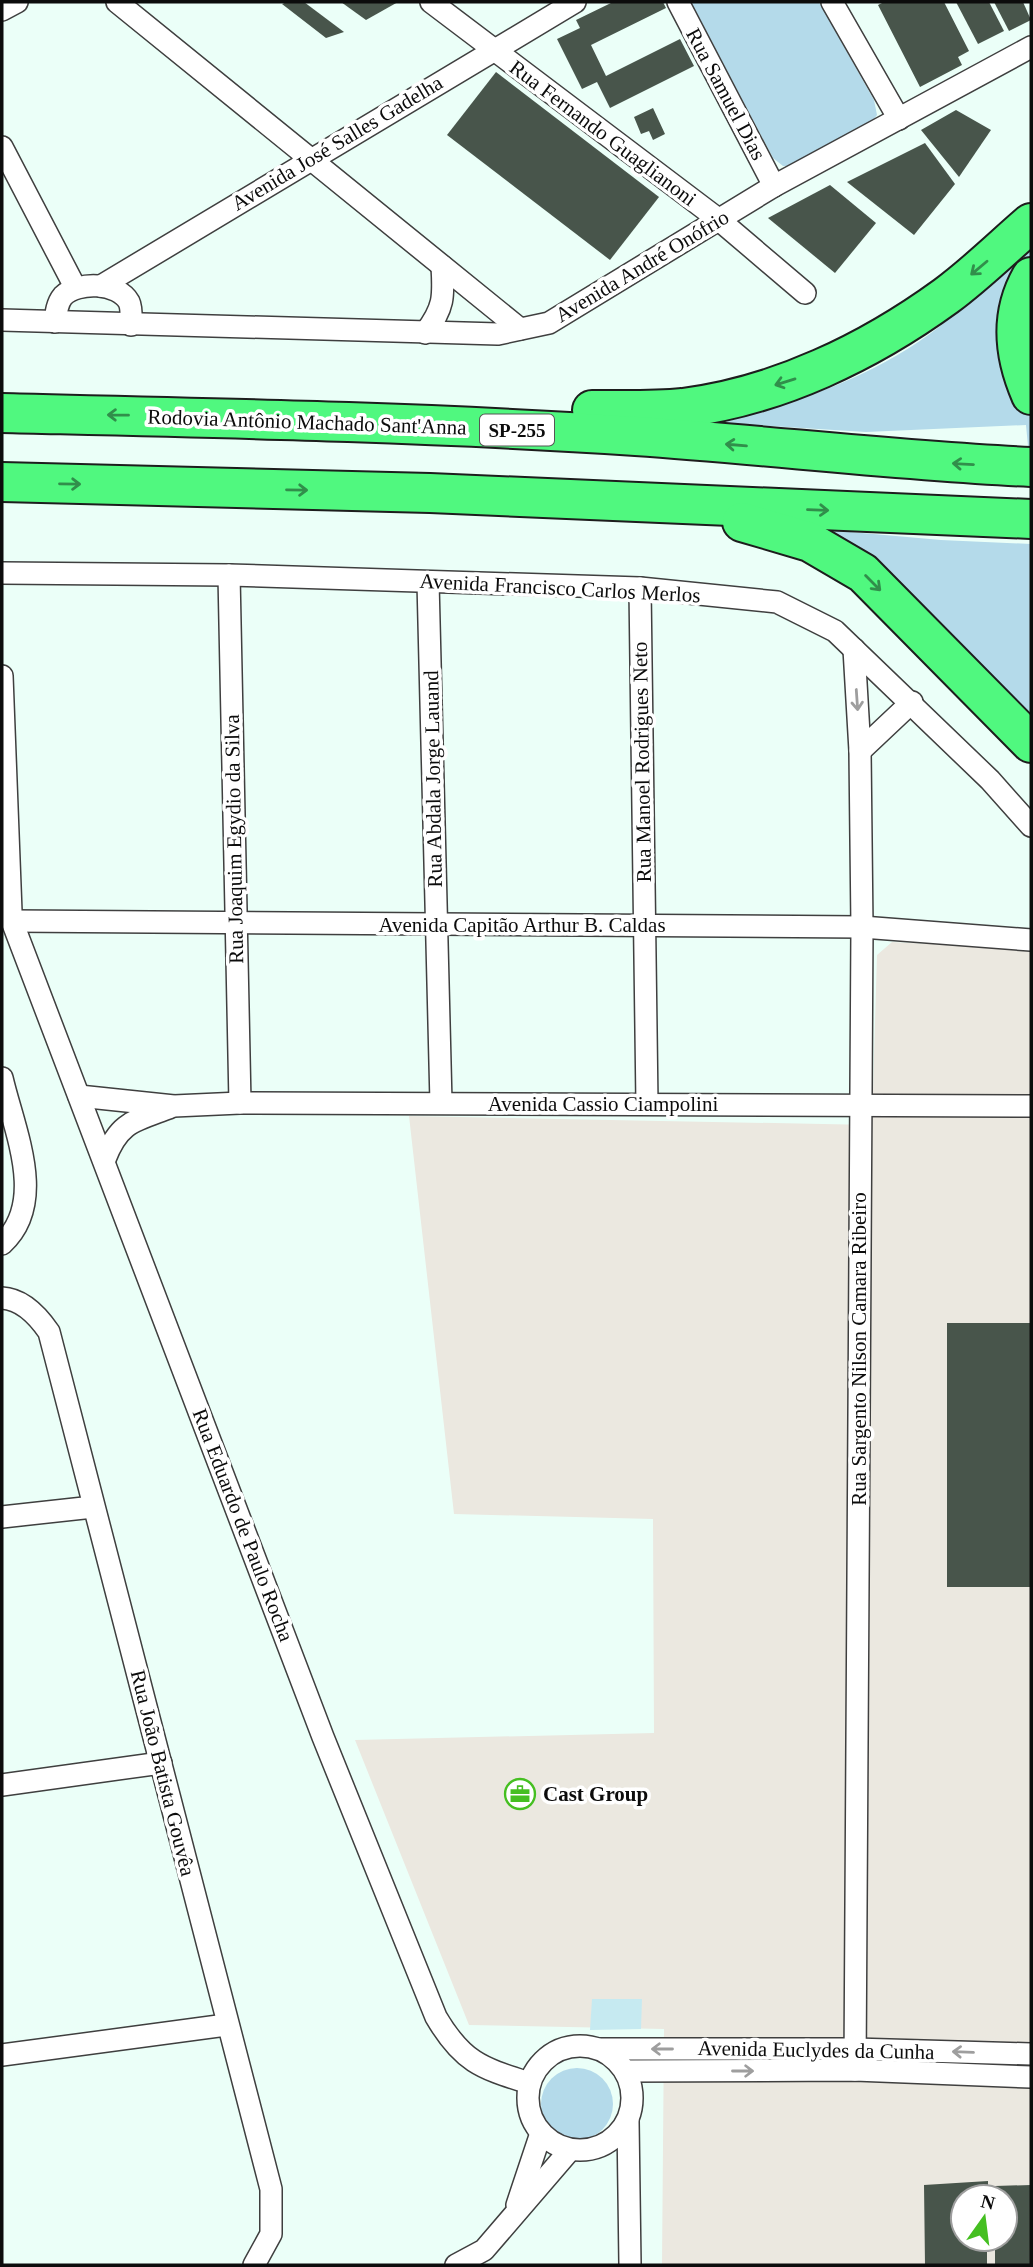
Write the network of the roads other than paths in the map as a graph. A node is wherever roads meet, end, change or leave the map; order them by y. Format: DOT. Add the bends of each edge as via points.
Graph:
graph roads {
  1 [pos="17,2"];
  2 [pos="117,2"];
  3 [pos="431,2"];
  4 [pos="575,2"];
  5 [pos="678,2"];
  6 [pos="832,2"];
  7 [pos="2,10"];
  8 [pos="542,10"];
  9 [pos="1031,47"];
  10 [pos="493,50"];
  11 [pos="899,120"];
  12 [pos="2,147"];
  13 [pos="309,159"];
  14 [pos="774,186"];
  15 [pos="718,219"];
  16 [pos="1031,223"];
  17 [pos="442,266"];
  18 [pos="1031,278"];
  19 [pos="113,285"];
  20 [pos="75,287"];
  21 [pos="805,293"];
  22 [pos="2,320"];
  23 [pos="55,322"];
  24 [pos="131,325"];
  25 [pos="520,329"];
  26 [pos="425,333"];
  27 [pos="1031,395"];
  28 [pos="2,412"];
  29 [pos="295,420"];
  30 [pos="1031,467"];
  31 [pos="2,482"];
  32 [pos="552,499"];
  33 [pos="1031,519"];
  34 [pos="2,573"];
  35 [pos="229,575"];
  36 [pos="428,582"];
  37 [pos="640,588"];
  38 [pos="854,649"];
  39 [pos="2,676"];
  40 [pos="912,702"];
  41 [pos="2,713"];
  42 [pos="1031,743"];
  43 [pos="860,751"];
  44 [pos="1031,826"];
  45 [pos="2,895"];
  46 [pos="12,921"];
  47 [pos="236,922"];
  48 [pos="436,924"];
  49 [pos="644,926"];
  50 [pos="862,927"];
  51 [pos="1031,931"];
  52 [pos="1005,937"];
  53 [pos="1031,940"];
  54 [pos="2,1079"];
  55 [pos="79,1096"];
  56 [pos="240,1103"];
  57 [pos="441,1103"];
  58 [pos="647,1104"];
  59 [pos="860,1105"];
  60 [pos="1031,1105"];
  61 [pos="174,1106"];
  62 [pos="105,1159"];
  63 [pos="2,1244"];
  64 [pos="6,1298"];
  65 [pos="93,1507"];
  66 [pos="2,1517"];
  67 [pos="161,1763"];
  68 [pos="2,1785"];
  69 [pos="226,2025"];
  70 [pos="600,2049"];
  71 [pos="855,2049"];
  72 [pos="2,2054"];
  73 [pos="1031,2054"];
  74 [pos="855,2070"];
  75 [pos="626,2071"];
  76 [pos="1031,2077"];
  77 [pos="529,2083"];
  78 [pos="628,2121"];
  79 [pos="541,2133"];
  80 [pos="604,2145"];
  81 [pos="570,2150"];
  82 [pos="629,2175"];
  83 [pos="513,2217"];
  84 [pos="255,2264"];
  85 [pos="456,2265"];
  86 [pos="630,2265"];
  1 -- 7 [label="street"];
  2 -- 13 [label="street"];
  3 -- 10 [label="street, Rua Fernando Guaglianoni"];
  4 -- 8 [label="street, Avenida José Salles Gadelha"];
  5 -- 14 [label="street, Rua Samuel Dias"];
  6 -- 11 [label="street"];
  8 -- 10 [label="street, Avenida José Salles Gadelha"];
  9 -- 11 [label="street, Avenida André Onófrio"];
  10 -- 13 [label="street, Avenida José Salles Gadelha"];
  10 -- 15 [label="street, Rua Fernando Guaglianoni"];
  11 -- 14 [label="street, Avenida André Onófrio"];
  12 -- 20 [label="street"];
  13 -- 17 [label="street"];
  13 -- 19 [label="street, Avenida José Salles Gadelha"];
  14 -- 15 [label="street, Avenida André Onófrio"];
  15 -- 21 [label="street, Rua Fernando Guaglianoni"];
  15 -- 25 [label="street, Avenida André Onófrio" via="549,323"];
  16 -- 29 [label="highway, one-way" via="947,295 889,334 814,373 737,397 683,408"];
  17 -- 25 [label="street"];
  17 -- 26 [label="street" via="444,294 439,314"];
  18 -- 27 [label="highway" via="1014,330 1019,368"];
  19 -- 20 [label="street"];
  19 -- 24 [label="street" via="130,303"];
  20 -- 23 [label="street" via="62,297"];
  22 -- 23 [label="street, Avenida André Onófrio"];
  23 -- 24 [label="street, Avenida André Onófrio"];
  24 -- 26 [label="street, Avenida André Onófrio"];
  25 -- 26 [label="street, Avenida André Onófrio" via="498,334"];
  29 -- 28 [label="highway, Rodovia Antônio Machado Sant'Anna / SP-255, one-way"];
  30 -- 29 [label="highway, Rodovia Antônio Machado Sant'Anna / SP-255, one-way" via="916,462 637,436"];
  31 -- 32 [label="highway, one-way"];
  32 -- 33 [label="highway, one-way"];
  32 -- 42 [label="highway, one-way" via="754,523 810,542 863,573"];
  34 -- 35 [label="street, Avenida Francisco Carlos Merlos"];
  35 -- 36 [label="street, Avenida Francisco Carlos Merlos"];
  35 -- 47 [label="street, Rua Joaquim Egydio da Silva"];
  36 -- 37 [label="street, Avenida Francisco Carlos Merlos"];
  36 -- 48 [label="street, Rua Abdala Jorge Lauand"];
  37 -- 38 [label="street, Avenida Francisco Carlos Merlos" via="777,602 835,631"];
  37 -- 49 [label="street, Rua Manoel Rodrigues Neto"];
  38 -- 40 [label="street, Avenida Francisco Carlos Merlos"];
  38 -- 43 [label="street, Rua Sargento Nilson Camara Ribeiro, one-way"];
  39 -- 41 [label="street"];
  40 -- 43 [label="street"];
  40 -- 44 [label="street, Avenida Francisco Carlos Merlos"];
  41 -- 46 [label="street"];
  43 -- 50 [label="street, Rua Sargento Nilson Camara Ribeiro"];
  45 -- 46 [label="street, Rua Eduardo de Paulo Rocha"];
  46 -- 47 [label="street, Avenida Capitão Arthur B. Caldas"];
  46 -- 55 [label="street, Rua Eduardo de Paulo Rocha"];
  47 -- 48 [label="street, Avenida Capitão Arthur B. Caldas"];
  47 -- 56 [label="street, Rua Joaquim Egydio da Silva"];
  48 -- 49 [label="street, Avenida Capitão Arthur B. Caldas"];
  48 -- 57 [label="street, Rua Abdala Jorge Lauand"];
  49 -- 50 [label="street, Avenida Capitão Arthur B. Caldas"];
  49 -- 58 [label="street, Rua Manoel Rodrigues Neto"];
  50 -- 52 [label="street, Avenida Capitão Arthur B. Caldas"];
  50 -- 59 [label="street, Rua Sargento Nilson Camara Ribeiro"];
  51 -- 52 [label="street"];
  52 -- 53 [label="street, Avenida Capitão Arthur B. Caldas"];
  54 -- 63 [label="street" via="27,1179 14,1233"];
  55 -- 61 [label="street"];
  55 -- 62 [label="street, Rua Eduardo de Paulo Rocha"];
  56 -- 57 [label="street, Avenida Cassio Ciampolini"];
  56 -- 61 [label="street, Avenida Cassio Ciampolini"];
  57 -- 58 [label="street, Avenida Cassio Ciampolini"];
  58 -- 59 [label="street, Avenida Cassio Ciampolini"];
  59 -- 60 [label="street, Avenida Cassio Ciampolini"];
  59 -- 71 [label="street, Rua Sargento Nilson Camara Ribeiro"];
  61 -- 62 [label="street" via="133,1121 113,1136"];
  62 -- 77 [label="street, Rua Eduardo de Paulo Rocha" via="323,1737 436,2017 455,2045 481,2067"];
  64 -- 65 [label="street, Rua João Batista Gouvêa" via="31,1310 49,1332"];
  65 -- 66 [label="street"];
  65 -- 67 [label="street, Rua João Batista Gouvêa"];
  67 -- 68 [label="street"];
  67 -- 69 [label="street, Rua João Batista Gouvêa"];
  69 -- 72 [label="street"];
  69 -- 84 [label="street, Rua João Batista Gouvêa" via="271,2189 271,2234"];
  71 -- 70 [label="street, Avenida Euclydes da Cunha, one-way"];
  70 -- 75 [label="street"];
  70 -- 77 [label="street" via="565,2048 549,2055"];
  73 -- 71 [label="street, Avenida Euclydes da Cunha, one-way"];
  71 -- 74 [label="street, Rua Sargento Nilson Camara Ribeiro"];
  75 -- 74 [label="street, Avenida Euclydes da Cunha, one-way"];
  74 -- 76 [label="street, Avenida Euclydes da Cunha"];
  75 -- 78 [label="street" via="633,2104"];
  77 -- 79 [label="street" via="531,2118"];
  78 -- 80 [label="street"];
  78 -- 82 [label="street"];
  79 -- 81 [label="street"];
  79 -- 83 [label="street"];
  80 -- 81 [label="street"];
  80 -- 82 [label="street"];
  81 -- 83 [label="street"];
  82 -- 86 [label="street"];
  83 -- 85 [label="street" via="484,2250"];
}
